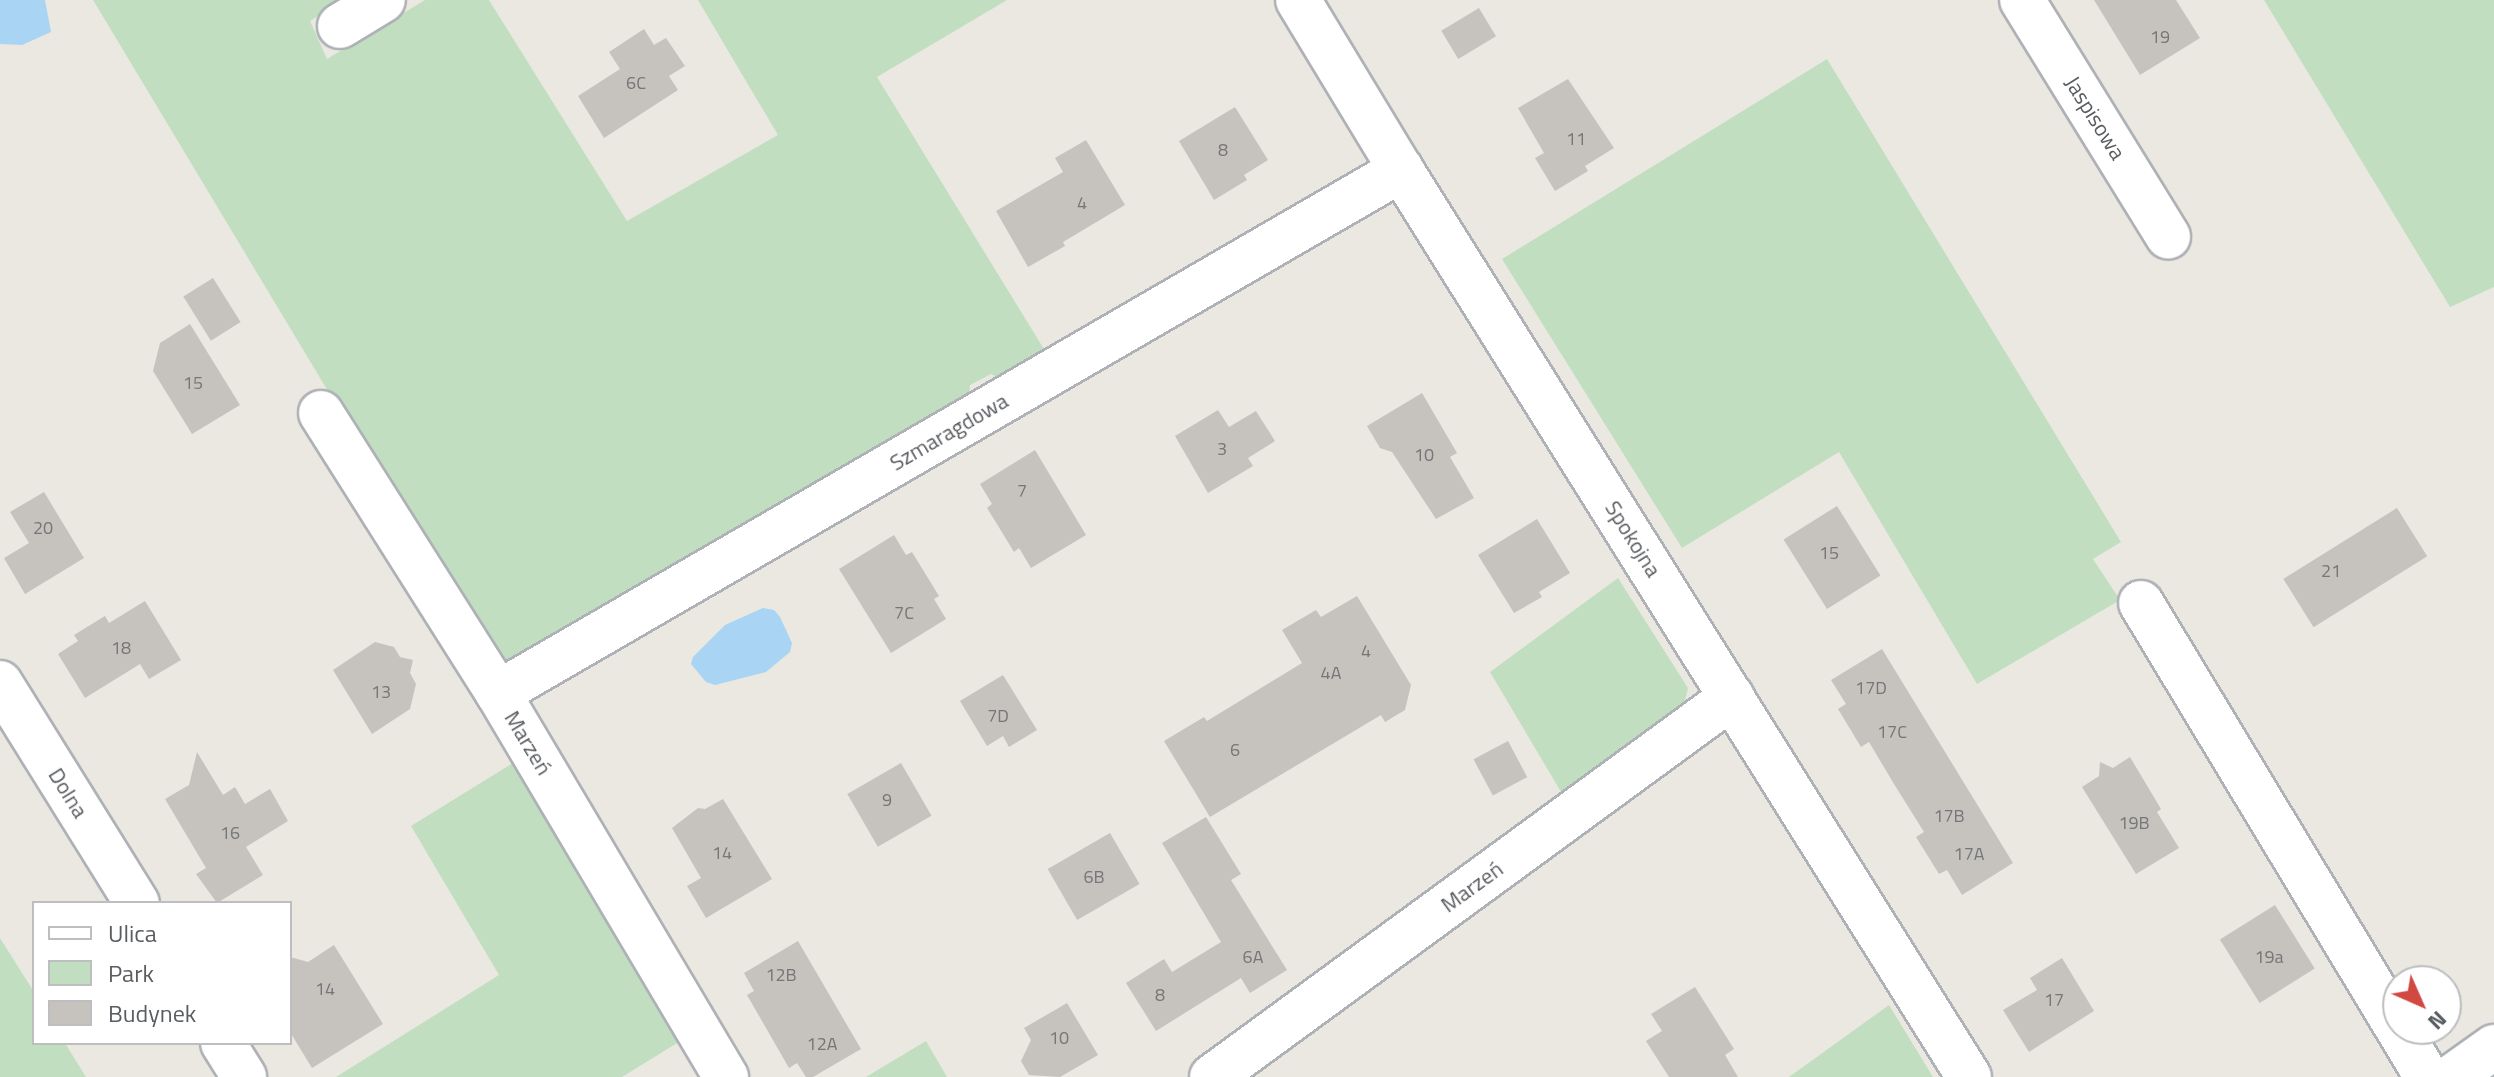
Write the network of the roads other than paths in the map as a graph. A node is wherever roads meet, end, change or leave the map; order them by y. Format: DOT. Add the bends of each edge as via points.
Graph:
graph roads {
  1 [pos="383,0"];
  2 [pos="1298,0"];
  3 [pos="2022,0"];
  4 [pos="340,26"];
  5 [pos="1401,170"];
  6 [pos="2168,236"];
  7 [pos="321,413"];
  8 [pos="2141,603"];
  9 [pos="0,683"];
  10 [pos="498,693"];
  11 [pos="1732,697"];
  12 [pos="136,901"];
  13 [pos="224,1045"];
  14 [pos="2494,1047"];
  15 [pos="244,1077"];
  16 [pos="726,1077"];
  17 [pos="1212,1077"];
  18 [pos="1969,1077"];
  19 [pos="2427,1077"];
  20 [pos="2452,1077"];
  1 -- 4 [label="street"];
  2 -- 5 [label="street, Spokojna"];
  3 -- 6 [label="street, Jaspisowa"];
  5 -- 10 [label="street, Szmaragdowa"];
  5 -- 11 [label="street, Spokojna"];
  7 -- 10 [label="street, Marzeń"];
  8 -- 19 [label="street"];
  9 -- 12 [label="street, Dolna"];
  10 -- 16 [label="street, Marzeń"];
  11 -- 17 [label="street, Marzeń"];
  11 -- 18 [label="street, Spokojna"];
  13 -- 15 [label="street"];
  14 -- 20 [label="street"];
}
